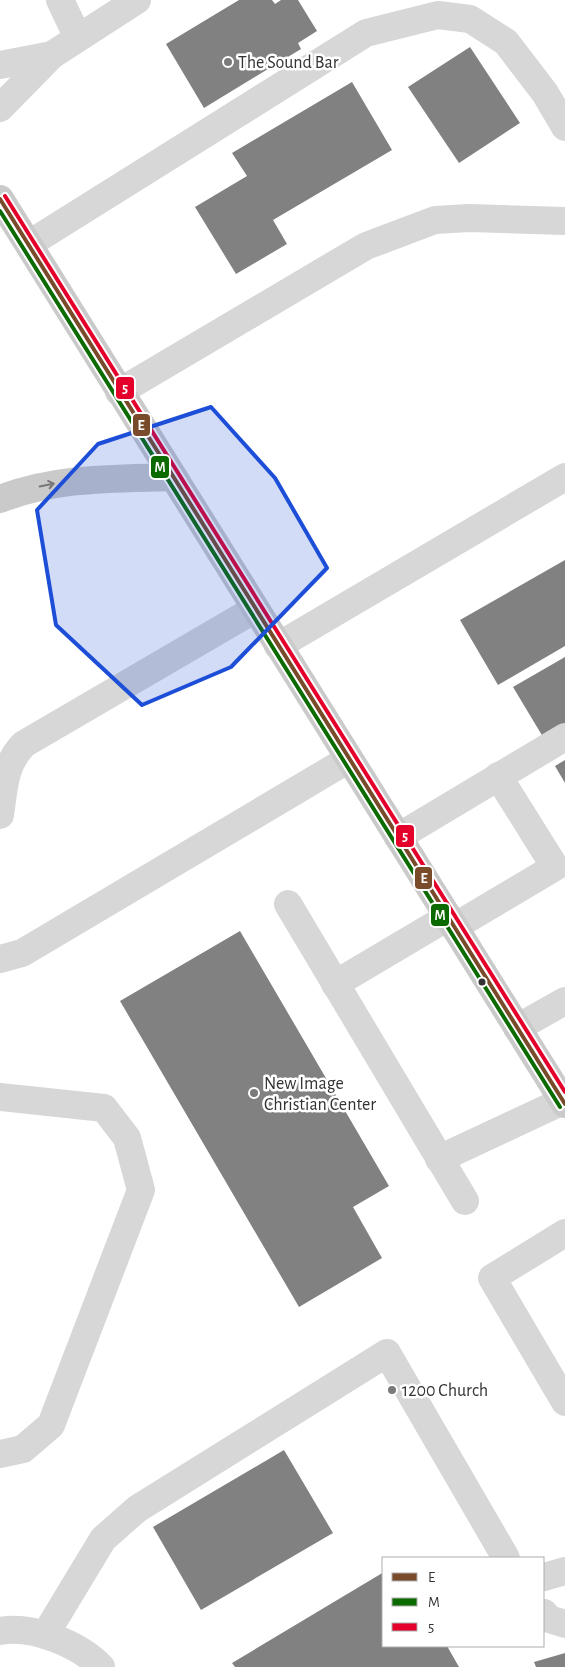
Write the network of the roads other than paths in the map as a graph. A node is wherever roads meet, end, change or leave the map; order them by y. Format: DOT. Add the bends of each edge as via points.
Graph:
graph roads {
  1 [pos="60,0"];
  2 [pos="137,0"];
  3 [pos="78,38"];
  4 [pos="52,56"];
  5 [pos="0,65"];
  6 [pos="0,108"];
  7 [pos="565,127"];
  8 [pos="0,198"];
  9 [pos="565,221"];
  10 [pos="28,244"];
  11 [pos="119,392"];
  12 [pos="172,477"];
  13 [pos="565,477"];
  14 [pos="0,499"];
  15 [pos="255,609"];
  16 [pos="278,646"];
  17 [pos="565,737"];
  18 [pos="349,759"];
  19 [pos="498,776"];
  20 [pos="0,815"];
  21 [pos="398,837"];
  22 [pos="288,904"];
  23 [pos="451,922"];
  24 [pos="0,959"];
  25 [pos="335,984"];
  26 [pos="565,1001"];
  27 [pos="517,1028"];
  28 [pos="0,1097"];
  29 [pos="564,1103"];
  30 [pos="439,1159"];
  31 [pos="465,1202"];
  32 [pos="565,1233"];
  33 [pos="565,1402"];
  34 [pos="0,1454"];
  35 [pos="505,1557"];
  36 [pos="565,1571"];
  37 [pos="545,1578"];
  38 [pos="545,1614"];
  39 [pos="565,1624"];
  40 [pos="0,1631"];
  41 [pos="44,1635"];
  42 [pos="101,1667"];
  1 -- 3 [label="street"];
  2 -- 3 [label="street"];
  3 -- 4 [label="street"];
  4 -- 5 [label="street"];
  4 -- 6 [label="street"];
  7 -- 10 [label="street" via="545,93 506,42 470,19 438,15 366,33"];
  8 -- 10 [label="main road"];
  9 -- 11 [label="street" via="435,220 366,246"];
  10 -- 11 [label="main road"];
  11 -- 12 [label="main road"];
  14 -- 12 [label="main road, one-way" via="22,490 72,480"];
  12 -- 15 [label="main road"];
  13 -- 16 [label="street"];
  15 -- 16 [label="main road"];
  15 -- 20 [label="street" via="24,744 13,755 6,775"];
  16 -- 18 [label="main road"];
  17 -- 19 [label="street"];
  18 -- 21 [label="main road"];
  18 -- 24 [label="street" via="22,953"];
  19 -- 21 [label="street"];
  19 -- 23 [label="street" via="555,867"];
  21 -- 23 [label="main road"];
  22 -- 25 [label="street"];
  23 -- 25 [label="street"];
  23 -- 27 [label="main road"];
  25 -- 30 [label="street"];
  26 -- 27 [label="street"];
  27 -- 29 [label="main road"];
  28 -- 34 [label="street" via="104,1108 127,1138 141,1190 51,1426 23,1449"];
  29 -- 30 [label="street"];
  30 -- 31 [label="street"];
  32 -- 33 [label="street" via="492,1278"];
  35 -- 41 [label="street" via="387,1353 137,1509 103,1538"];
  36 -- 37 [label="street"];
  38 -- 39 [label="street" via="549,1619"];
  40 -- 41 [label="street"];
  41 -- 42 [label="street" via="72,1645"];
}
